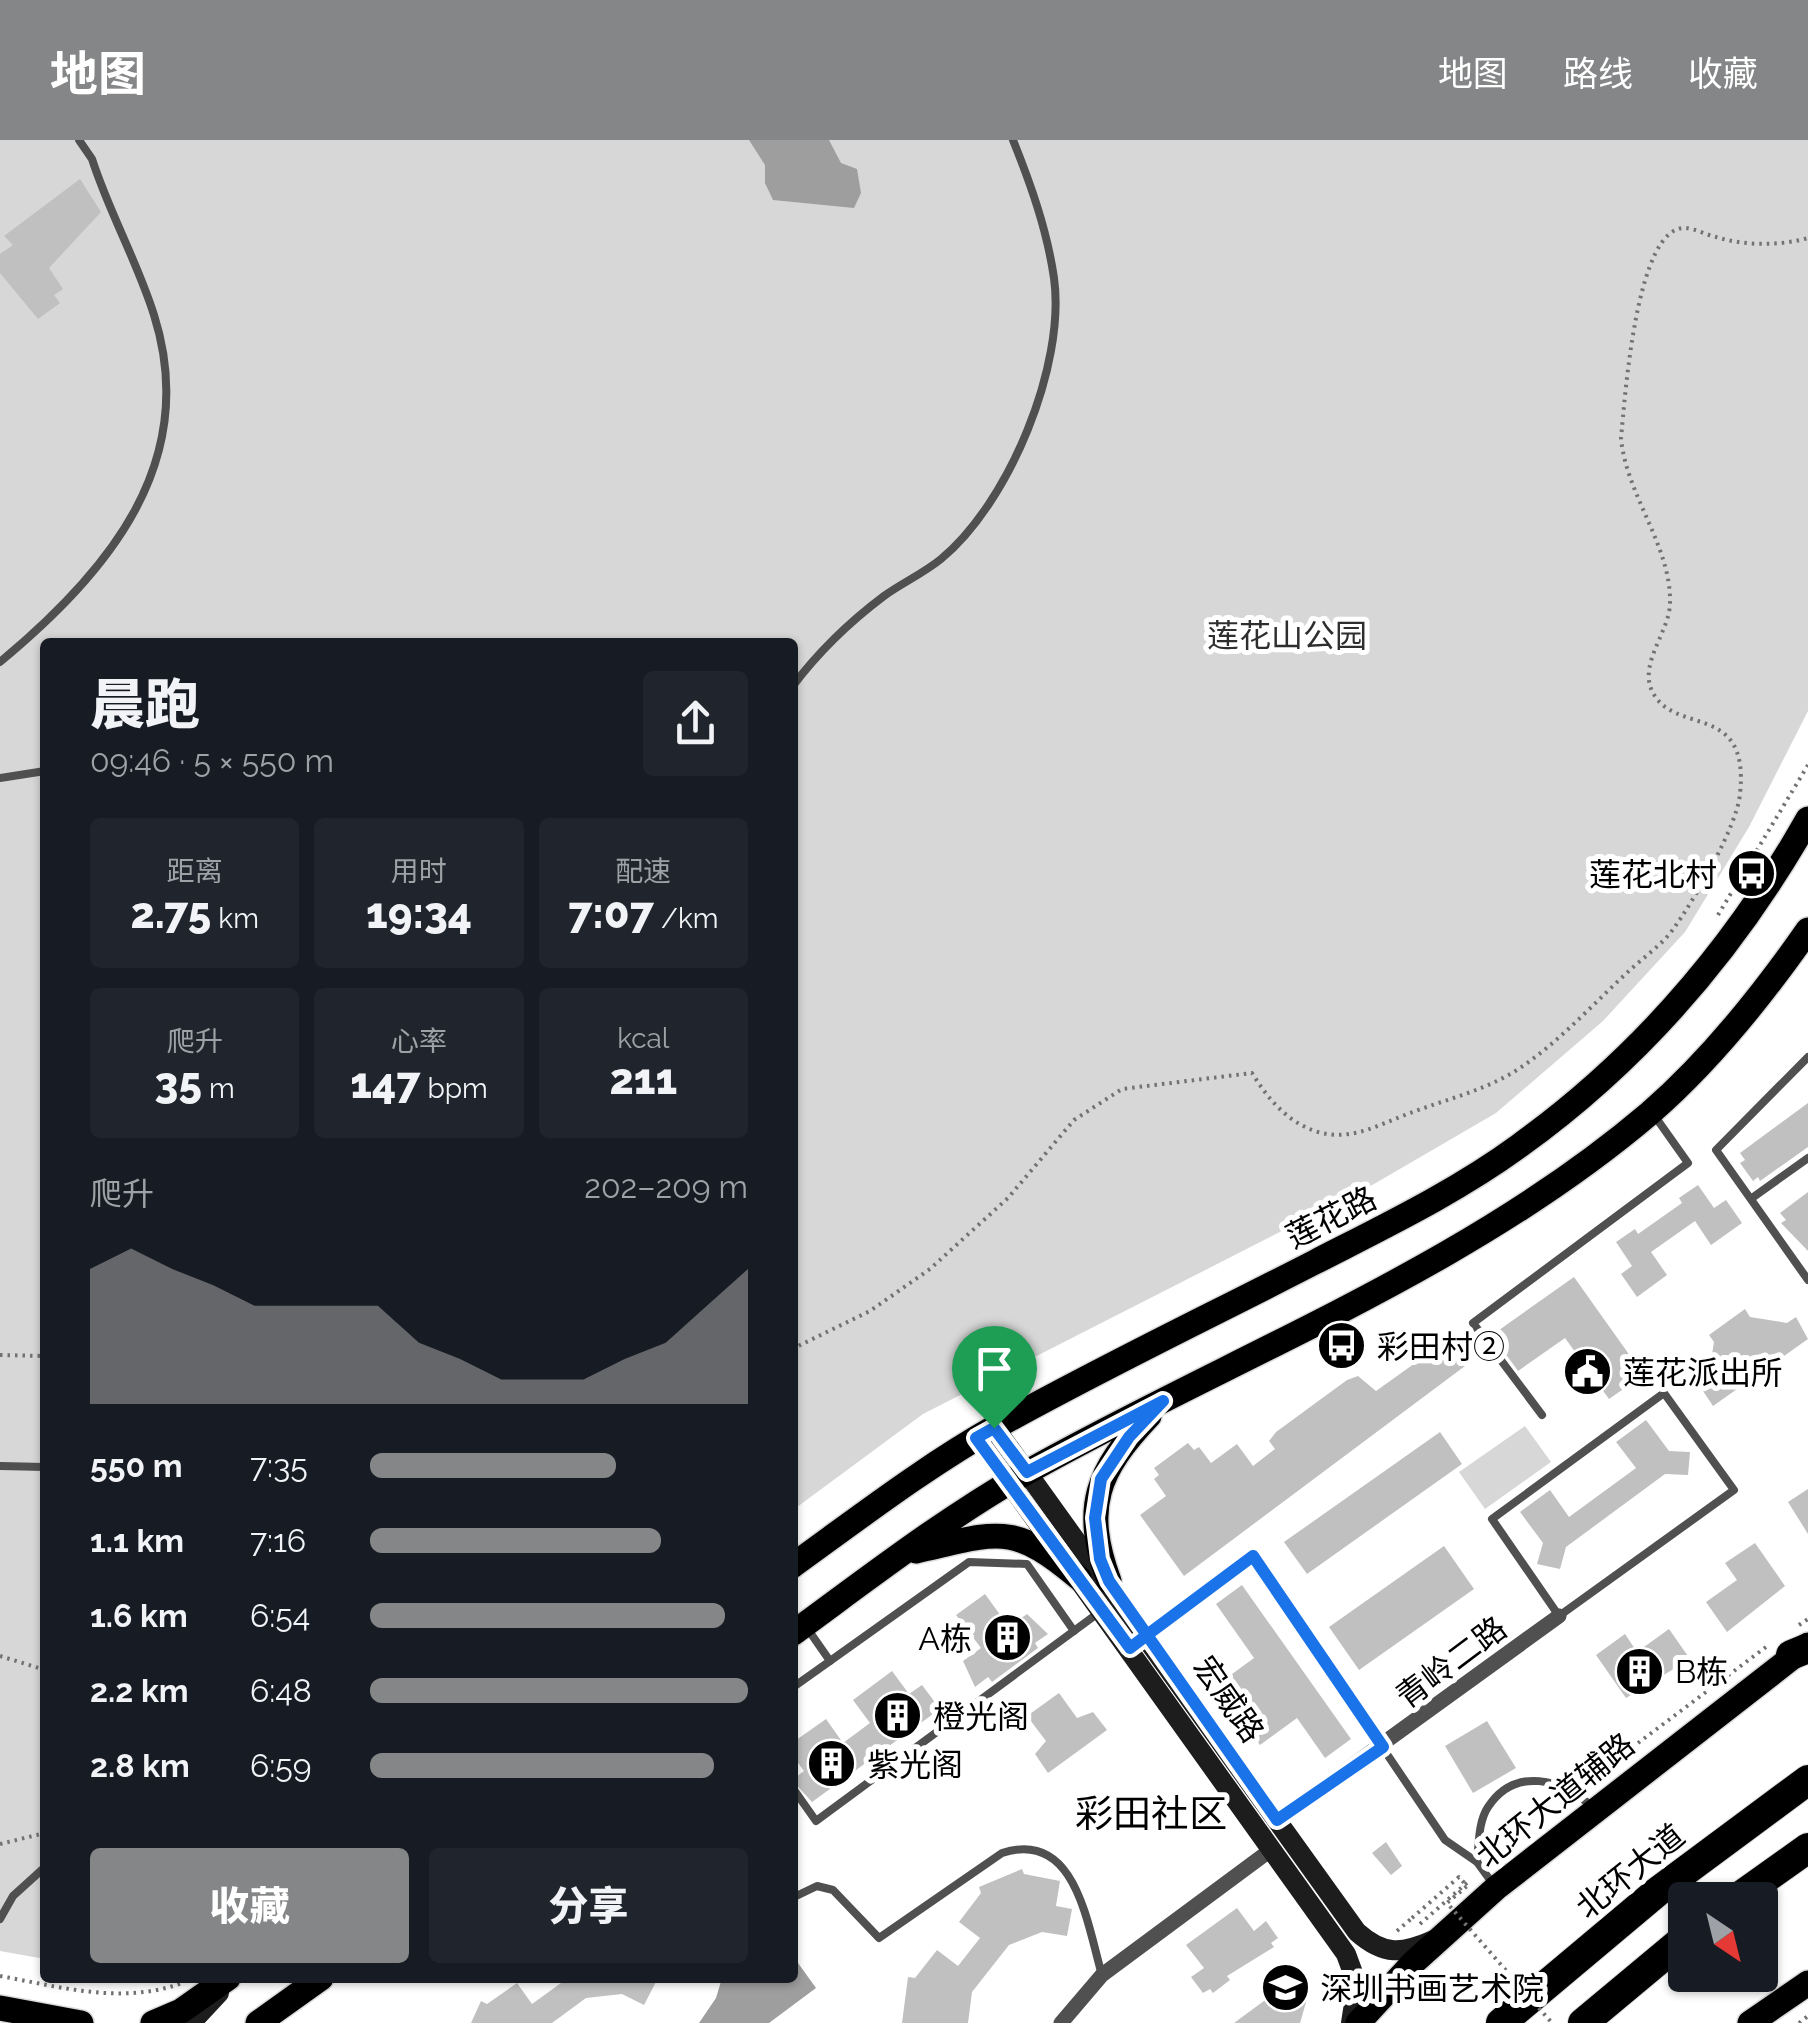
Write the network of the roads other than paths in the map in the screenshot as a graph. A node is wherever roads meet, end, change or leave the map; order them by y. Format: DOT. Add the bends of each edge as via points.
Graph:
graph roads {
  1 [pos="78,140"];
  2 [pos="1013,140"];
  3 [pos="0,662"];
  4 [pos="798,679"];
  5 [pos="40,772"];
  6 [pos="0,778"];
  7 [pos="1808,819"];
  8 [pos="1808,930"];
  9 [pos="1808,1057"];
  10 [pos="1652,1111"];
  11 [pos="1808,1158"];
  12 [pos="1752,1198"];
  13 [pos="1808,1255"];
  14 [pos="1797,1263"];
  15 [pos="1808,1280"];
  16 [pos="1163,1401"];
  17 [pos="1542,1415"];
  18 [pos="986,1433"];
  19 [pos="0,1466"];
  20 [pos="40,1467"];
  21 [pos="1018,1477"];
  22 [pos="902,1554"];
  23 [pos="798,1562"];
  24 [pos="1079,1578"];
  25 [pos="1109,1581"];
  26 [pos="1102,1610"];
  27 [pos="1559,1616"];
  28 [pos="799,1629"];
  29 [pos="1074,1630"];
  30 [pos="1138,1641"];
  31 [pos="1795,1643"];
  32 [pos="830,1661"];
  33 [pos="798,1684"];
  34 [pos="1383,1747"];
  35 [pos="1808,1780"];
  36 [pos="798,1796"];
  37 [pos="1594,1810"];
  38 [pos="1277,1820"];
  39 [pos="1808,1848"];
  40 [pos="1272,1849"];
  41 [pos="1477,1862"];
  42 [pos="40,1872"];
  43 [pos="1760,1882"];
  44 [pos="1496,1888"];
  45 [pos="798,1895"];
  46 [pos="0,1918"];
  47 [pos="1440,1937"];
  48 [pos="1668,1952"];
  49 [pos="1102,1975"];
  50 [pos="223,1983"];
  51 [pos="227,1983"];
  52 [pos="313,1983"];
  53 [pos="1808,1983"];
  54 [pos="0,2008"];
  55 [pos="80,2023"];
  56 [pos="153,2023"];
  57 [pos="191,2023"];
  58 [pos="258,2023"];
  59 [pos="1061,2023"];
  60 [pos="1354,2023"];
  61 [pos="1501,2023"];
  62 [pos="1583,2023"];
  63 [pos="1750,2023"];
  1 -- 3 [label="lane" via="92,158 154,317 166,368 163,431 152,484 133,516 39,630"];
  2 -- 4 [label="lane" via="1039,206 1054,281 1055,342 1020,443 996,497 942,558 822,648"];
  5 -- 6 [label="lane"];
  7 -- 18 [label="main road, 莲花路" via="1760,899 1700,978 1632,1051 1545,1126 1434,1200"];
  8 -- 10 [label="main road" via="1730,1032"];
  9 -- 12 [label="lane" via="1716,1150"];
  10 -- 16 [label="main road" via="1505,1218"];
  10 -- 17 [label="lane" via="1688,1163 1473,1323"];
  11 -- 12 [label="lane"];
  12 -- 14 [label="lane"];
  13 -- 14 [label="lane"];
  14 -- 15 [label="lane"];
  16 -- 21 [label="main road"];
  16 -- 25 [label="main road" via="1101,1479 1095,1518"];
  18 -- 21 [label="street, 宏威路"];
  18 -- 23 [label="main road, 莲花路"];
  19 -- 20 [label="lane"];
  21 -- 22 [label="main road"];
  21 -- 24 [label="street, 宏威路"];
  21 -- 25 [label="street, 宏威路"];
  22 -- 24 [label="main road" via="1008,1534"];
  22 -- 28 [label="main road"];
  24 -- 26 [label="street, 宏威路"];
  25 -- 30 [label="street, 宏威路"];
  26 -- 29 [label="lane"];
  26 -- 30 [label="street, 宏威路"];
  27 -- 27 [label="lane" via="1734,1490 1664,1393 1492,1519"];
  27 -- 34 [label="street, 青岭二路"];
  28 -- 32 [label="lane"];
  29 -- 32 [label="lane" via="1027,1564 969,1562"];
  29 -- 36 [label="lane" via="816,1821"];
  30 -- 34 [label="lane" via="1253,1556"];
  30 -- 38 [label="street, 宏威路"];
  30 -- 40 [label="street, 宏威路"];
  31 -- 37 [label="main road, 北环大道辅路"];
  32 -- 33 [label="lane"];
  34 -- 38 [label="street, 青岭二路"];
  34 -- 41 [label="lane" via="1445,1840"];
  35 -- 61 [label="highway, 北环大道" via="1656,1892"];
  37 -- 41 [label="lane" via="1555,1782 1520,1783 1488,1807"];
  37 -- 44 [label="main road, 北环大道辅路"];
  38 -- 47 [label="street, 宏威路" via="1366,1941 1392,1952"];
  39 -- 43 [label="highway"];
  40 -- 49 [label="street"];
  40 -- 60 [label="street, 宏威路" via="1354,1969"];
  41 -- 44 [label="lane"];
  42 -- 46 [label="lane"];
  44 -- 47 [label="main road, 北环大道辅路"];
  45 -- 49 [label="lane" via="817,1886 832,1890 879,1938 1002,1854 1022,1846 1047,1852 1078,1895"];
  47 -- 60 [label="main road, 北环大道辅路"];
  48 -- 62 [label="highway"];
  49 -- 59 [label="street"];
  50 -- 56 [label="main road"];
  51 -- 57 [label="street"];
  52 -- 58 [label="main road"];
  53 -- 63 [label="main road"];
  54 -- 55 [label="main road"];
}
